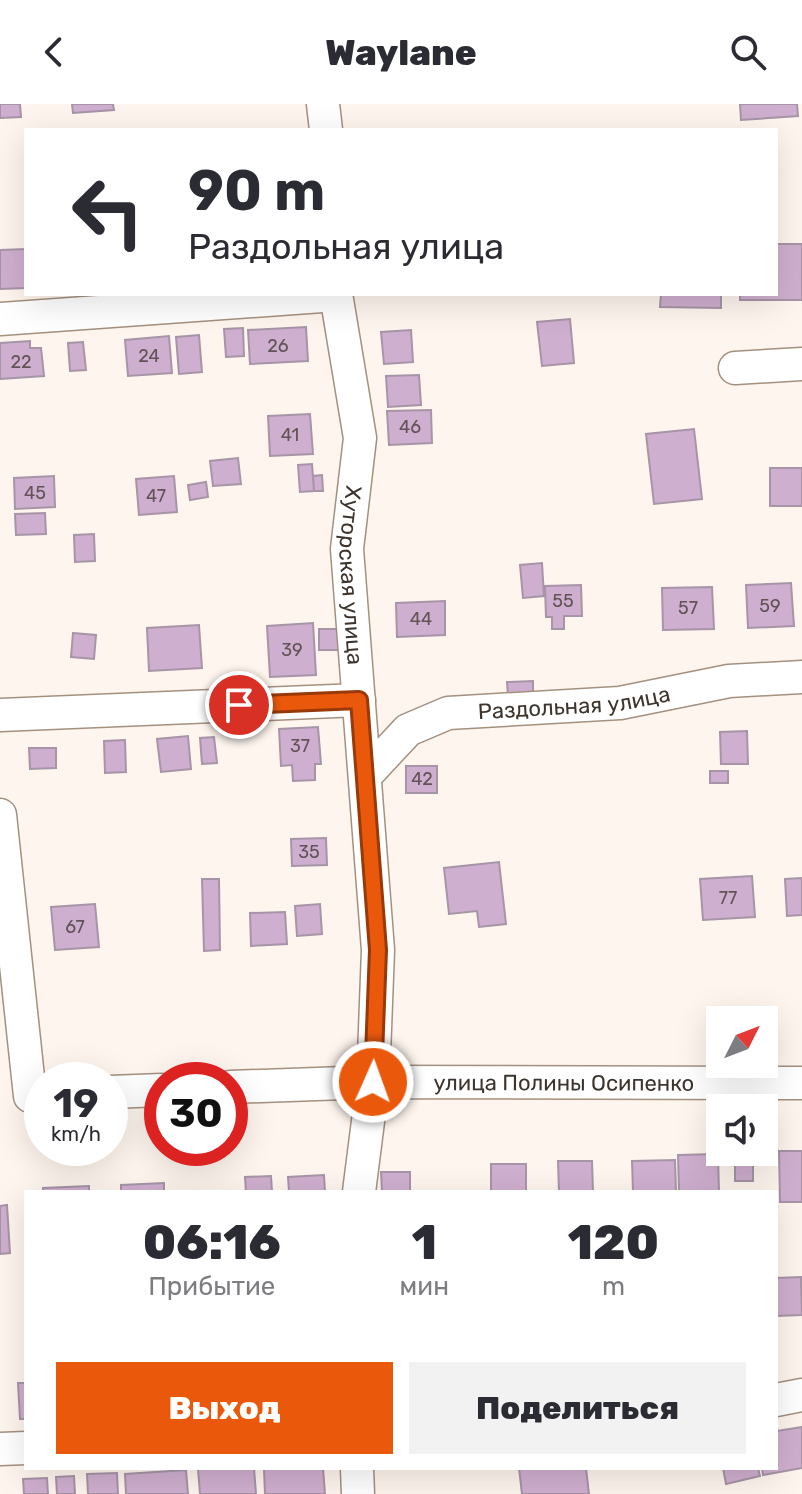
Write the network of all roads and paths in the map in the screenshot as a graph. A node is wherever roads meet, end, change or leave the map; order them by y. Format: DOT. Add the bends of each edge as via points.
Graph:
graph roads {
  1 [pos="323,104"];
  2 [pos="326,128"];
  3 [pos="322,296"];
  4 [pos="336,296"];
  5 [pos="0,319"];
  6 [pos="802,364"];
  7 [pos="735,368"];
  8 [pos="802,677"];
  9 [pos="359,700"];
  10 [pos="0,715"];
  11 [pos="367,774"];
  12 [pos="0,815"];
  13 [pos="373,1082"];
  14 [pos="802,1083"];
  15 [pos="248,1086"];
  16 [pos="24,1096"];
  17 [pos="359,1190"];
  18 [pos="802,1395"];
  19 [pos="778,1400"];
  20 [pos="24,1448"];
  21 [pos="0,1449"];
  22 [pos="357,1470"];
  23 [pos="358,1494"];
  1 -- 2 [label="street"];
  3 -- 5 [label="street"];
  4 -- 9 [label="street, Хуторская улица" via="360,438 347,549"];
  6 -- 7 [label="street"];
  8 -- 11 [label="street, Раздольная улица" via="729,681 620,703 448,713 408,730"];
  9 -- 10 [label="street"];
  9 -- 11 [label="street, Хуторская улица"];
  11 -- 13 [label="street, Хуторская улица" via="378,950"];
  12 -- 16 [label="street"];
  13 -- 14 [label="street, улица Полины Осипенко"];
  13 -- 15 [label="street, улица Полины Осипенко"];
  13 -- 17 [label="street, Хуторская улица"];
  18 -- 19 [label="street"];
  20 -- 21 [label="street"];
  22 -- 23 [label="street"];
}
